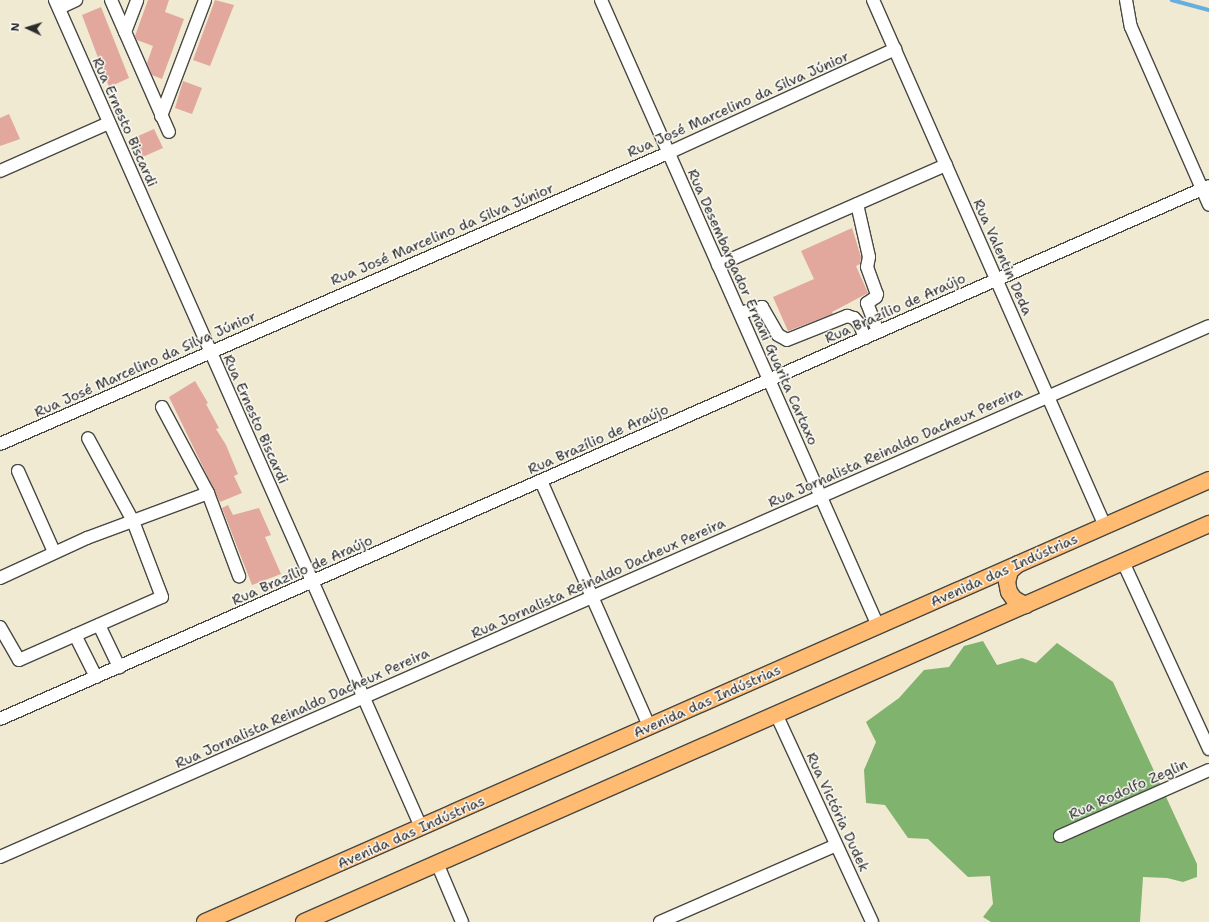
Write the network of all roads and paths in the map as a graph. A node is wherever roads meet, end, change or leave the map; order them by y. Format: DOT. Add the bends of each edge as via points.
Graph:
graph roads {
  1 [pos="76,0"];
  2 [pos="111,0"];
  3 [pos="137,0"];
  4 [pos="205,0"];
  5 [pos="601,0"];
  6 [pos="873,0"];
  7 [pos="1126,0"];
  8 [pos="57,4"];
  9 [pos="125,32"];
  10 [pos="895,49"];
  11 [pos="161,116"];
  12 [pos="109,122"];
  13 [pos="169,132"];
  14 [pos="668,152"];
  15 [pos="946,165"];
  16 [pos="0,171"];
  17 [pos="1206,188"];
  18 [pos="857,204"];
  19 [pos="1209,205"];
  20 [pos="718,265"];
  21 [pos="996,280"];
  22 [pos="740,313"];
  23 [pos="1209,326"];
  24 [pos="878,332"];
  25 [pos="865,338"];
  26 [pos="210,352"];
  27 [pos="769,380"];
  28 [pos="1048,396"];
  29 [pos="162,407"];
  30 [pos="88,438"];
  31 [pos="0,444"];
  32 [pos="18,471"];
  33 [pos="1209,480"];
  34 [pos="541,481"];
  35 [pos="208,493"];
  36 [pos="821,496"];
  37 [pos="133,521"];
  38 [pos="1209,524"];
  39 [pos="1105,526"];
  40 [pos="54,552"];
  41 [pos="1123,562"];
  42 [pos="1018,564"];
  43 [pos="239,576"];
  44 [pos="0,578"];
  45 [pos="312,582"];
  46 [pos="592,597"];
  47 [pos="1025,605"];
  48 [pos="99,625"];
  49 [pos="878,626"];
  50 [pos="0,627"];
  51 [pos="75,635"];
  52 [pos="119,667"];
  53 [pos="96,677"];
  54 [pos="363,698"];
  55 [pos="776,714"];
  56 [pos="0,719"];
  57 [pos="649,726"];
  58 [pos="1209,749"];
  59 [pos="1209,770"];
  60 [pos="420,827"];
  61 [pos="1060,836"];
  62 [pos="836,845"];
  63 [pos="0,857"];
  64 [pos="437,864"];
  65 [pos="205,922"];
  66 [pos="304,922"];
  67 [pos="462,922"];
  68 [pos="660,922"];
  69 [pos="872,922"];
  1 -- 8 [label="street"];
  2 -- 9 [label="street"];
  3 -- 9 [label="street"];
  4 -- 11 [label="street"];
  5 -- 14 [label="street, Rua Desembargador Ernani Guarita Cartaxo"];
  6 -- 10 [label="street, Rua Valentin Deda"];
  7 -- 17 [label="street" via="1131,27"];
  8 -- 12 [label="street, Rua Ernesto Biscardi"];
  9 -- 11 [label="street"];
  10 -- 14 [label="street, Rua José Marcelino da Silva Júnior"];
  10 -- 15 [label="street, Rua Valentin Deda"];
  11 -- 13 [label="street"];
  12 -- 16 [label="street"];
  12 -- 26 [label="street, Rua Ernesto Biscardi"];
  14 -- 20 [label="street, Rua Desembargador Ernani Guarita Cartaxo"];
  14 -- 26 [label="street, Rua José Marcelino da Silva Júnior"];
  15 -- 18 [label="street"];
  15 -- 21 [label="street, Rua Valentin Deda"];
  17 -- 19 [label="street"];
  17 -- 21 [label="street, Rua Brazílio de Araújo"];
  18 -- 20 [label="street"];
  18 -- 24 [label="street" via="870,257 866,267 877,294 867,304"];
  20 -- 22 [label="street, Rua Desembargador Ernani Guarita Cartaxo"];
  21 -- 24 [label="street, Rua Brazílio de Araújo"];
  21 -- 28 [label="street, Rua Valentin Deda"];
  22 -- 25 [label="street" via="762,307 778,335 787,340 847,316 854,318 860,325"];
  22 -- 27 [label="street, Rua Desembargador Ernani Guarita Cartaxo"];
  23 -- 28 [label="street, Rua Jornalista Reinaldo Dacheux Pereira"];
  24 -- 25 [label="street, Rua Brazílio de Araújo"];
  25 -- 27 [label="street, Rua Brazílio de Araújo"];
  26 -- 31 [label="street, Rua José Marcelino da Silva Júnior"];
  26 -- 45 [label="street, Rua Ernesto Biscardi"];
  27 -- 34 [label="street, Rua Brazílio de Araújo"];
  27 -- 36 [label="street, Rua Desembargador Ernani Guarita Cartaxo"];
  28 -- 36 [label="street, Rua Jornalista Reinaldo Dacheux Pereira"];
  28 -- 39 [label="street, Rua Valentin Deda"];
  29 -- 35 [label="street"];
  30 -- 37 [label="street"];
  32 -- 40 [label="street"];
  33 -- 39 [label="main road, Avenida das Indústrias"];
  34 -- 45 [label="street, Rua Brazílio de Araújo"];
  34 -- 46 [label="street"];
  35 -- 37 [label="street"];
  35 -- 43 [label="street"];
  36 -- 46 [label="street, Rua Jornalista Reinaldo Dacheux Pereira"];
  36 -- 49 [label="street, Rua Desembargador Ernani Guarita Cartaxo"];
  37 -- 40 [label="street"];
  37 -- 48 [label="street" via="162,597"];
  38 -- 41 [label="main road"];
  39 -- 42 [label="main road, Avenida das Indústrias"];
  40 -- 44 [label="street"];
  41 -- 47 [label="main road"];
  41 -- 58 [label="street"];
  42 -- 47 [label="main road" via="1010,571 1009,592 1014,599"];
  42 -- 49 [label="main road, Avenida das Indústrias"];
  45 -- 52 [label="street, Rua Brazílio de Araújo"];
  45 -- 54 [label="street, Rua Ernesto Biscardi"];
  46 -- 54 [label="street, Rua Jornalista Reinaldo Dacheux Pereira"];
  46 -- 57 [label="street"];
  47 -- 55 [label="main road"];
  48 -- 51 [label="street"];
  48 -- 52 [label="street"];
  49 -- 57 [label="main road, Avenida das Indústrias"];
  50 -- 51 [label="street" via="19,660"];
  51 -- 53 [label="street"];
  52 -- 53 [label="street, Rua Brazílio de Araújo"];
  53 -- 56 [label="street, Rua Brazílio de Araújo"];
  54 -- 60 [label="street, Rua Ernesto Biscardi"];
  54 -- 63 [label="street, Rua Jornalista Reinaldo Dacheux Pereira"];
  55 -- 62 [label="street, Rua Victória Dudek"];
  55 -- 64 [label="main road"];
  57 -- 60 [label="main road, Avenida das Indústrias"];
  59 -- 61 [label="street, Rua Rodolfo Zeglin"];
  60 -- 65 [label="main road, Avenida das Indústrias"];
  62 -- 68 [label="street"];
  62 -- 69 [label="street, Rua Victória Dudek"];
  64 -- 66 [label="main road"];
  64 -- 67 [label="street"];
}
